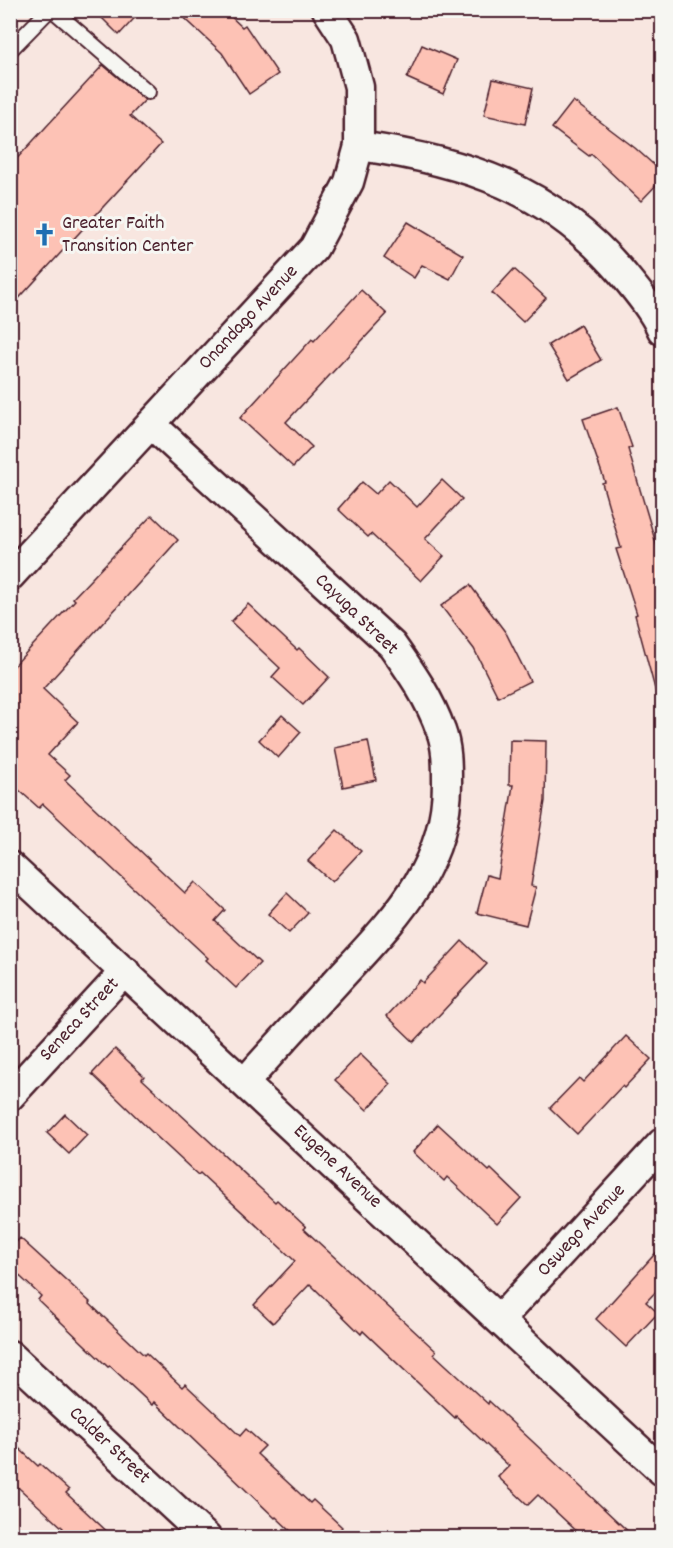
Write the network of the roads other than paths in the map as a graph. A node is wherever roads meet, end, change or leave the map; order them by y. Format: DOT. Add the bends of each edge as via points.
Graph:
graph roads {
  1 [pos="51,10"];
  2 [pos="327,10"];
  3 [pos="10,50"];
  4 [pos="148,92"];
  5 [pos="359,146"];
  6 [pos="663,330"];
  7 [pos="151,424"];
  8 [pos="10,576"];
  9 [pos="10,866"];
  10 [pos="125,971"];
  11 [pos="245,1082"];
  12 [pos="10,1096"];
  13 [pos="663,1143"];
  14 [pos="501,1319"];
  15 [pos="10,1355"];
  16 [pos="663,1471"];
  17 [pos="207,1538"];
  1 -- 3 [label="lane"];
  1 -- 4 [label="lane"];
  2 -- 5 [label="street, Onandago Avenue" via="346,39 359,87"];
  5 -- 6 [label="street" via="442,161 504,182 534,197 603,251"];
  5 -- 7 [label="street, Onandago Avenue" via="349,182 314,248"];
  7 -- 8 [label="street, Onandago Avenue"];
  7 -- 11 [label="street, Cayuga Street" via="392,645 421,687 442,732 447,760 445,818 437,847 418,887 393,920"];
  9 -- 10 [label="street, Eugene Avenue"];
  10 -- 11 [label="street, Eugene Avenue"];
  10 -- 12 [label="street, Seneca Street"];
  11 -- 14 [label="street, Eugene Avenue"];
  13 -- 14 [label="street, Oswego Avenue"];
  14 -- 16 [label="street, Eugene Avenue"];
  15 -- 17 [label="street, Calder Street"];
}
